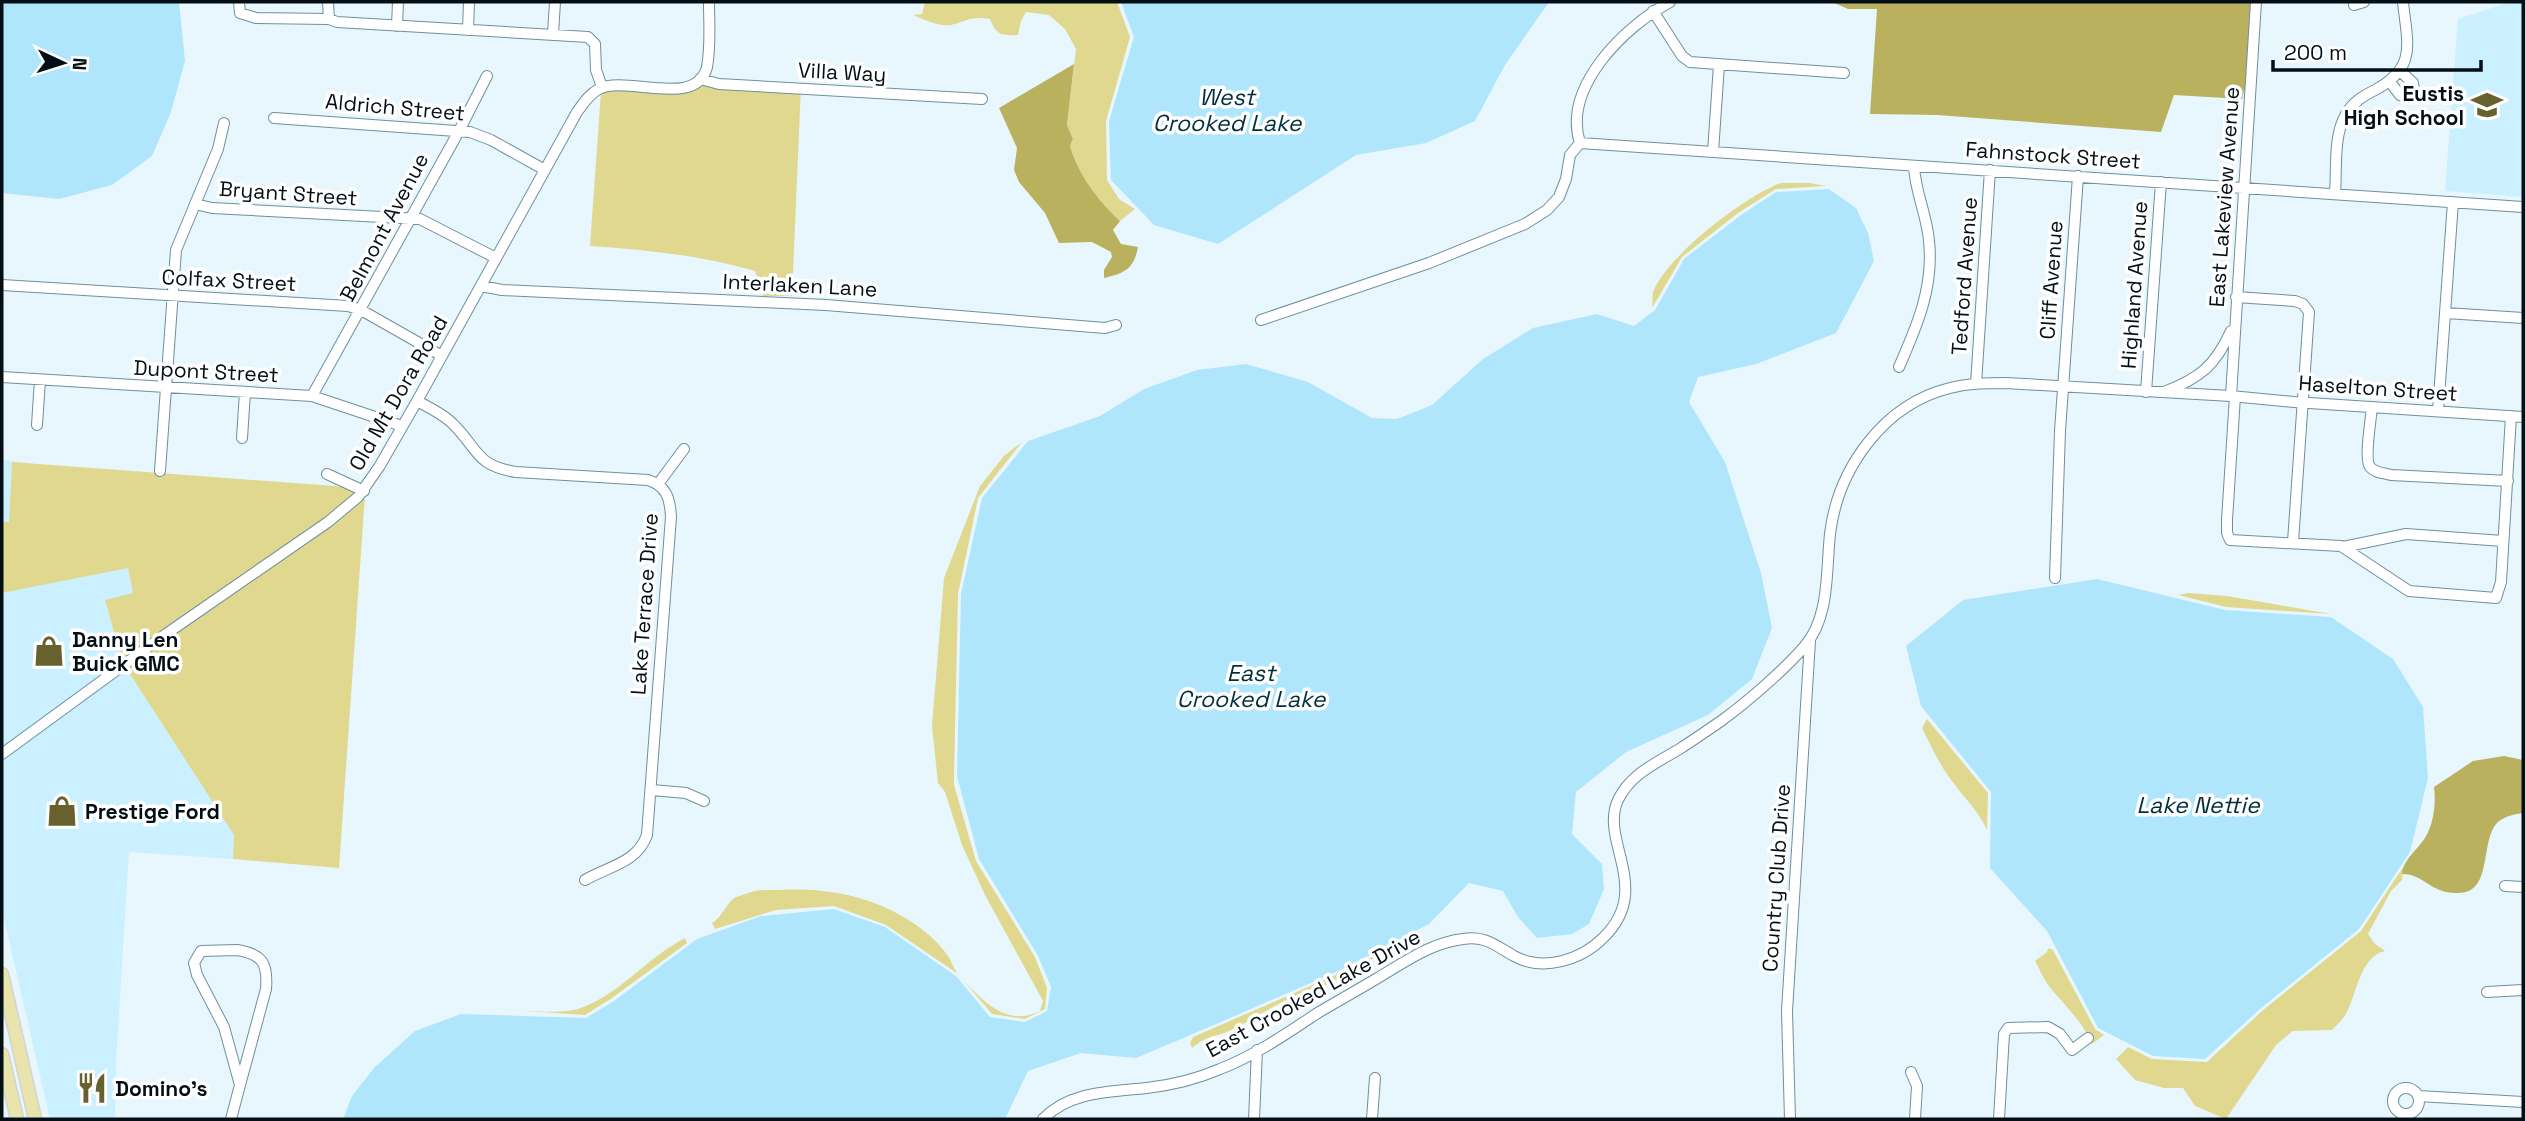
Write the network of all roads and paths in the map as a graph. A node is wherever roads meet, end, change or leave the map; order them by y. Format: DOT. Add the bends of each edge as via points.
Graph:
graph roads {
  1 [pos="239,2"];
  2 [pos="328,2"];
  3 [pos="398,2"];
  4 [pos="469,2"];
  5 [pos="555,2"];
  6 [pos="709,2"];
  7 [pos="1670,2"];
  8 [pos="2256,2"];
  9 [pos="2403,2"];
  10 [pos="1653,11"];
  11 [pos="330,19"];
  12 [pos="397,26"];
  13 [pos="468,30"];
  14 [pos="553,34"];
  15 [pos="1718,65"];
  16 [pos="2400,71"];
  17 [pos="1844,73"];
  18 [pos="487,76"];
  19 [pos="701,79"];
  20 [pos="2390,82"];
  21 [pos="603,87"];
  22 [pos="982,99"];
  23 [pos="274,118"];
  24 [pos="224,123"];
  25 [pos="459,131"];
  26 [pos="1580,143"];
  27 [pos="1713,152"];
  28 [pos="1914,166"];
  29 [pos="545,170"];
  30 [pos="1990,170"];
  31 [pos="2078,176"];
  32 [pos="2161,182"];
  33 [pos="2244,187"];
  34 [pos="2335,194"];
  35 [pos="2453,202"];
  36 [pos="195,204"];
  37 [pos="2523,207"];
  38 [pos="410,219"];
  39 [pos="496,258"];
  40 [pos="2,285"];
  41 [pos="481,286"];
  42 [pos="172,296"];
  43 [pos="2236,297"];
  44 [pos="361,310"];
  45 [pos="2446,313"];
  46 [pos="2523,318"];
  47 [pos="1261,320"];
  48 [pos="1116,325"];
  49 [pos="2234,325"];
  50 [pos="442,356"];
  51 [pos="1899,367"];
  52 [pos="2,377"];
  53 [pos="40,380"];
  54 [pos="1976,384"];
  55 [pos="166,387"];
  56 [pos="2063,387"];
  57 [pos="245,392"];
  58 [pos="2146,392"];
  59 [pos="2161,393"];
  60 [pos="312,396"];
  61 [pos="2233,396"];
  62 [pos="417,401"];
  63 [pos="2302,403"];
  64 [pos="2372,407"];
  65 [pos="2438,411"];
  66 [pos="2511,416"];
  67 [pos="2523,417"];
  68 [pos="37,425"];
  69 [pos="402,426"];
  70 [pos="242,438"];
  71 [pos="684,449"];
  72 [pos="160,471"];
  73 [pos="327,474"];
  74 [pos="2508,481"];
  75 [pos="658,484"];
  76 [pos="364,491"];
  77 [pos="2503,541"];
  78 [pos="2293,542"];
  79 [pos="2343,547"];
  80 [pos="2055,578"];
  81 [pos="1810,640"];
  82 [pos="2,754"];
  83 [pos="652,790"];
  84 [pos="704,801"];
  85 [pos="585,880"];
  86 [pos="2505,886"];
  87 [pos="2523,887"];
  88 [pos="2,974"];
  89 [pos="2523,990"];
  90 [pos="2487,992"];
  91 [pos="2088,1038"];
  92 [pos="1257,1051"];
  93 [pos="2,1054"];
  94 [pos="1911,1072"];
  95 [pos="1375,1078"];
  96 [pos="8,1079"];
  97 [pos="240,1085"];
  98 [pos="2418,1096"];
  99 [pos="2523,1102"];
  100 [pos="18,1118"];
  101 [pos="35,1119"];
  102 [pos="231,1119"];
  103 [pos="1043,1119"];
  104 [pos="1254,1119"];
  105 [pos="1372,1119"];
  106 [pos="1790,1119"];
  107 [pos="1915,1119"];
  108 [pos="1999,1119"];
  1 -- 11 [label="street" via="243,15 256,18"];
  2 -- 11 [label="street"];
  3 -- 12 [label="street"];
  4 -- 13 [label="street"];
  5 -- 14 [label="street"];
  6 -- 19 [label="street" via="707,66"];
  7 -- 10 [label="street"];
  8 -- 33 [label="street, East Lakeview Avenue"];
  9 -- 16 [label="street" via="2408,43"];
  10 -- 15 [label="street" via="1686,60"];
  10 -- 26 [label="street" via="1625,33 1592,77 1577,115"];
  11 -- 12 [label="street"];
  12 -- 13 [label="street"];
  13 -- 14 [label="street"];
  14 -- 21 [label="street" via="594,41 596,70"];
  15 -- 17 [label="street"];
  15 -- 27 [label="street"];
  16 -- 20 [label="street"];
  16 -- 20 [label="street" via="2413,83 2411,94 2400,95"];
  18 -- 25 [label="street, Belmont Avenue"];
  19 -- 21 [label="street" via="681,88"];
  19 -- 22 [label="street, Villa Way" via="719,84"];
  20 -- 34 [label="street" via="2358,99 2344,118"];
  21 -- 29 [label="street, Old Mt Dora Road" via="577,112"];
  23 -- 25 [label="street, Aldrich Street"];
  24 -- 36 [label="street"];
  25 -- 29 [label="street, Aldrich Street" via="491,140"];
  25 -- 38 [label="street, Belmont Avenue"];
  26 -- 27 [label="street, Fahnstock Street"];
  26 -- 47 [label="street" via="1570,155 1559,198 1535,218 1429,262"];
  27 -- 28 [label="street, Fahnstock Street"];
  28 -- 30 [label="street, Fahnstock Street"];
  28 -- 51 [label="street" via="1930,242 1927,292"];
  29 -- 39 [label="street, Old Mt Dora Road"];
  30 -- 31 [label="street, Fahnstock Street"];
  30 -- 54 [label="street, Tedford Avenue"];
  31 -- 32 [label="street, Fahnstock Street"];
  31 -- 56 [label="street, Cliff Avenue"];
  32 -- 33 [label="street, Fahnstock Street"];
  32 -- 58 [label="street, Highland Avenue"];
  33 -- 34 [label="street, Fahnstock Street"];
  33 -- 43 [label="street, East Lakeview Avenue"];
  34 -- 35 [label="street, Fahnstock Street"];
  35 -- 37 [label="street, Fahnstock Street"];
  35 -- 45 [label="street"];
  36 -- 38 [label="street, Bryant Street"];
  36 -- 42 [label="street" via="176,250"];
  38 -- 39 [label="street, Bryant Street" via="420,219"];
  38 -- 44 [label="street, Belmont Avenue"];
  39 -- 41 [label="street, Old Mt Dora Road"];
  40 -- 42 [label="street, Colfax Street"];
  41 -- 48 [label="street, Interlaken Lane" via="839,306 1105,328"];
  41 -- 50 [label="street, Old Mt Dora Road"];
  42 -- 44 [label="street, Colfax Street"];
  42 -- 55 [label="street"];
  43 -- 49 [label="street, East Lakeview Avenue"];
  43 -- 63 [label="street" via="2281,299 2306,307"];
  44 -- 50 [label="street, Colfax Street"];
  44 -- 60 [label="street, Belmont Avenue"];
  45 -- 46 [label="street"];
  45 -- 65 [label="street"];
  49 -- 59 [label="street, East Crooked Lake Drive" via="2209,367"];
  49 -- 61 [label="street, East Lakeview Avenue"];
  50 -- 62 [label="street, Old Mt Dora Road"];
  52 -- 53 [label="street, Dupont Street"];
  53 -- 55 [label="street, Dupont Street"];
  53 -- 68 [label="street"];
  54 -- 56 [label="street, East Crooked Lake Drive"];
  54 -- 81 [label="street, East Crooked Lake Drive" via="1949,388 1914,402 1880,429 1857,457 1838,500 1823,604"];
  55 -- 57 [label="street, Dupont Street"];
  55 -- 72 [label="street"];
  56 -- 58 [label="street, East Crooked Lake Drive"];
  56 -- 80 [label="street, Cliff Avenue"];
  57 -- 60 [label="street, Dupont Street"];
  57 -- 70 [label="street"];
  58 -- 59 [label="street, East Crooked Lake Drive"];
  59 -- 61 [label="street, East Crooked Lake Drive"];
  60 -- 69 [label="street, Dupont Street"];
  61 -- 63 [label="street, Haselton Street"];
  61 -- 78 [label="street, East Lakeview Avenue" via="2227,533 2230,540"];
  62 -- 69 [label="street, Old Mt Dora Road"];
  62 -- 75 [label="street, Lake Terrace Drive" via="448,419 480,458 496,467"];
  63 -- 64 [label="street, Haselton Street"];
  63 -- 78 [label="street"];
  64 -- 65 [label="street, Haselton Street"];
  64 -- 74 [label="street" via="2367,459 2371,469 2391,475"];
  65 -- 66 [label="street, Haselton Street"];
  66 -- 67 [label="street, Haselton Street"];
  66 -- 74 [label="street"];
  69 -- 76 [label="street, Old Mt Dora Road"];
  71 -- 75 [label="street"];
  73 -- 76 [label="street"];
  74 -- 77 [label="street"];
  75 -- 83 [label="street, Lake Terrace Drive" via="668,497 671,517"];
  76 -- 82 [label="street, Old Mt Dora Road" via="328,522"];
  77 -- 79 [label="street" via="2406,534"];
  77 -- 79 [label="street" via="2501,582 2494,598 2409,591"];
  78 -- 79 [label="street"];
  81 -- 92 [label="street, East Crooked Lake Drive" via="1730,715 1629,783 1615,809 1614,822 1625,895 1613,926 1590,948 1550,963 1522,960 1483,939 1441,944"];
  81 -- 106 [label="street, Country Club Drive" via="1787,1011"];
  83 -- 84 [label="street" via="686,793"];
  83 -- 85 [label="street, Lake Terrace Drive" via="647,835 640,850"];
  86 -- 87 [label="street"];
  88 -- 101 [label="main road"];
  89 -- 90 [label="street"];
  91 -- 108 [label="street" via="2071,1050 2060,1034 2048,1027 2008,1028"];
  92 -- 103 [label="street, East Crooked Lake Drive" via="1199,1077 1083,1096"];
  92 -- 104 [label="street"];
  93 -- 96 [label="main road"];
  94 -- 107 [label="street" via="1917,1086"];
  95 -- 105 [label="street"];
  96 -- 100 [label="main road"];
  96 -- 101 [label="main road"];
  97 -- 97 [label="street" via="266,989 266,968 246,951 201,951 195,957 195,970 223,1027"];
  97 -- 102 [label="street"];
  98 -- 99 [label="street"];
}
